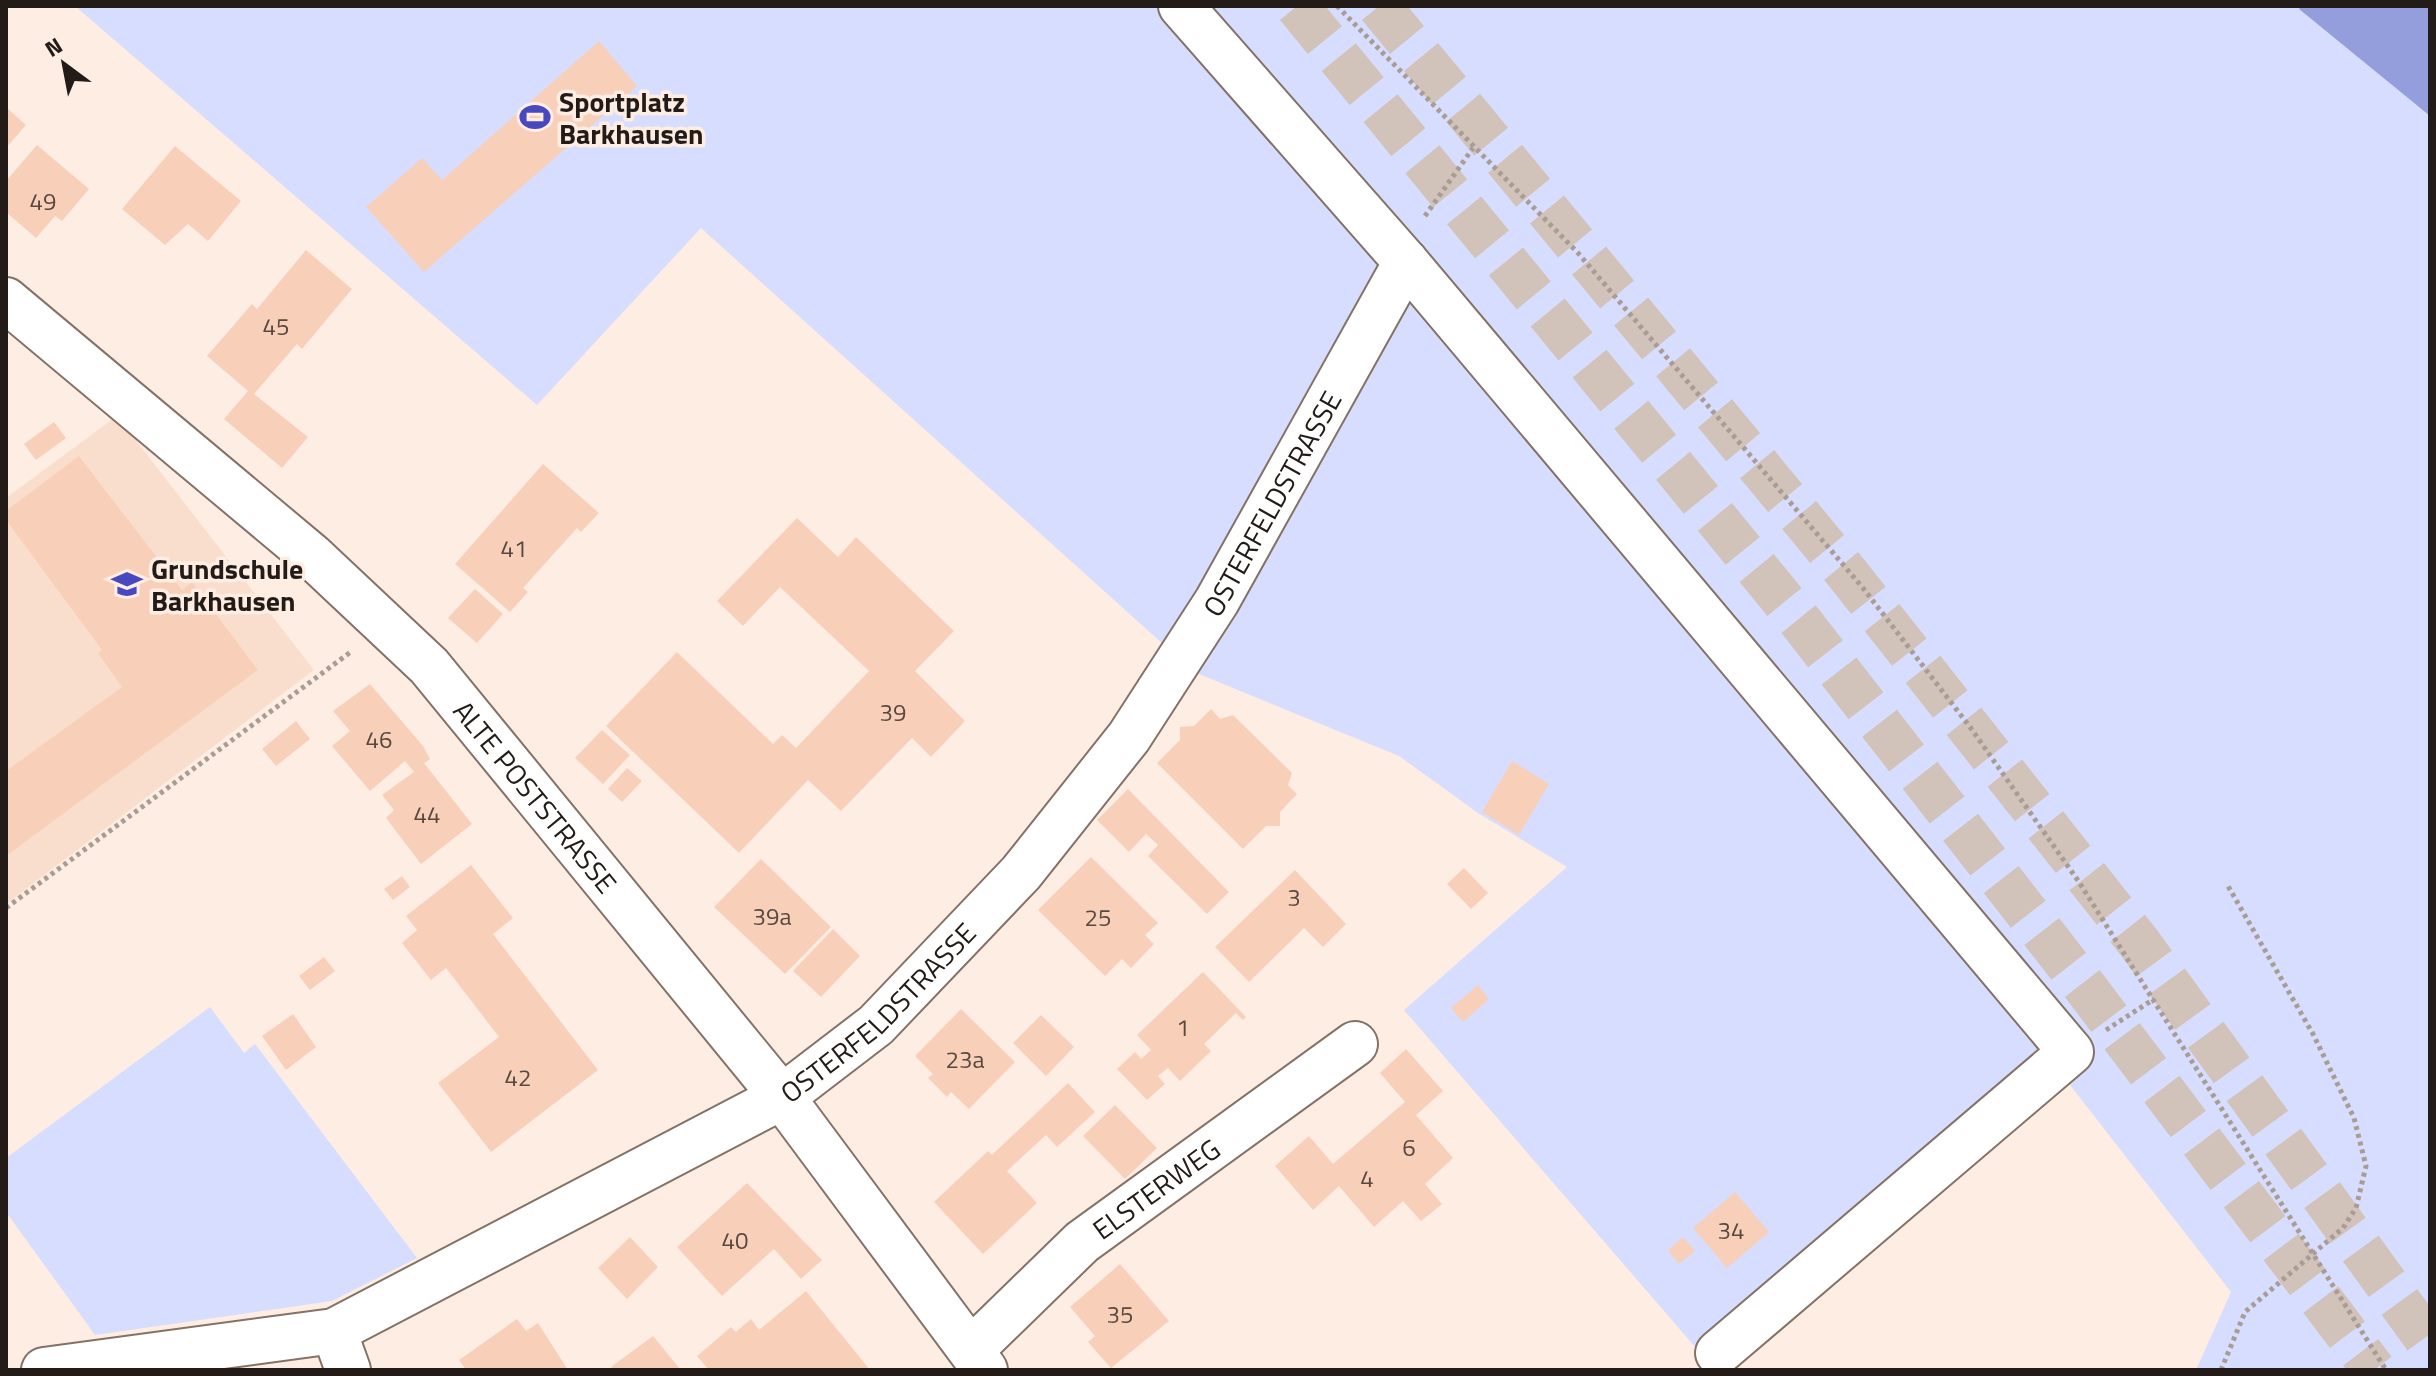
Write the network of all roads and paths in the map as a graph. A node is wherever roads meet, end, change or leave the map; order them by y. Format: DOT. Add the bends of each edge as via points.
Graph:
graph roads {
  1 [pos="1181,6"];
  2 [pos="1337,6"];
  3 [pos="1473,148"];
  4 [pos="1406,262"];
  5 [pos="6,300"];
  6 [pos="388,624"];
  7 [pos="2228,886"];
  8 [pos="6,908"];
  9 [pos="2154,999"];
  10 [pos="1355,1044"];
  11 [pos="2085,1044"];
  12 [pos="782,1097"];
  13 [pos="2310,1254"];
  14 [pos="341,1350"];
  15 [pos="1718,1353"];
  16 [pos="978,1360"];
  17 [pos="44,1370"];
  18 [pos="2221,1370"];
  19 [pos="2386,1370"];
  1 -- 4 [label="street"];
  2 -- 3 [label="path"];
  3 -- 4 [label="path" via="1415,229"];
  3 -- 9 [label="path" via="1578,253 1863,588 1970,727"];
  4 -- 11 [label="street"];
  4 -- 12 [label="street, OSTERFELDSTRASSE" via="1217,601 1129,737 1021,873 876,1025"];
  5 -- 6 [label="street, ALTE POSTSTRASSE"];
  6 -- 8 [label="path"];
  6 -- 12 [label="street, ALTE POSTSTRASSE" via="503,753"];
  7 -- 13 [label="path" via="2313,1034 2354,1118 2366,1166 2356,1208 2343,1228"];
  9 -- 11 [label="path"];
  9 -- 13 [label="path"];
  10 -- 16 [label="street, ELSTERWEG" via="1082,1242"];
  11 -- 15 [label="street"];
  12 -- 14 [label="street, OSTERFELDSTRASSE"];
  12 -- 16 [label="street, ALTE POSTSTRASSE"];
  13 -- 18 [label="path" via="2245,1312"];
  13 -- 19 [label="path"];
  14 -- 17 [label="street, OSTERFELDSTRASSE"];
}
